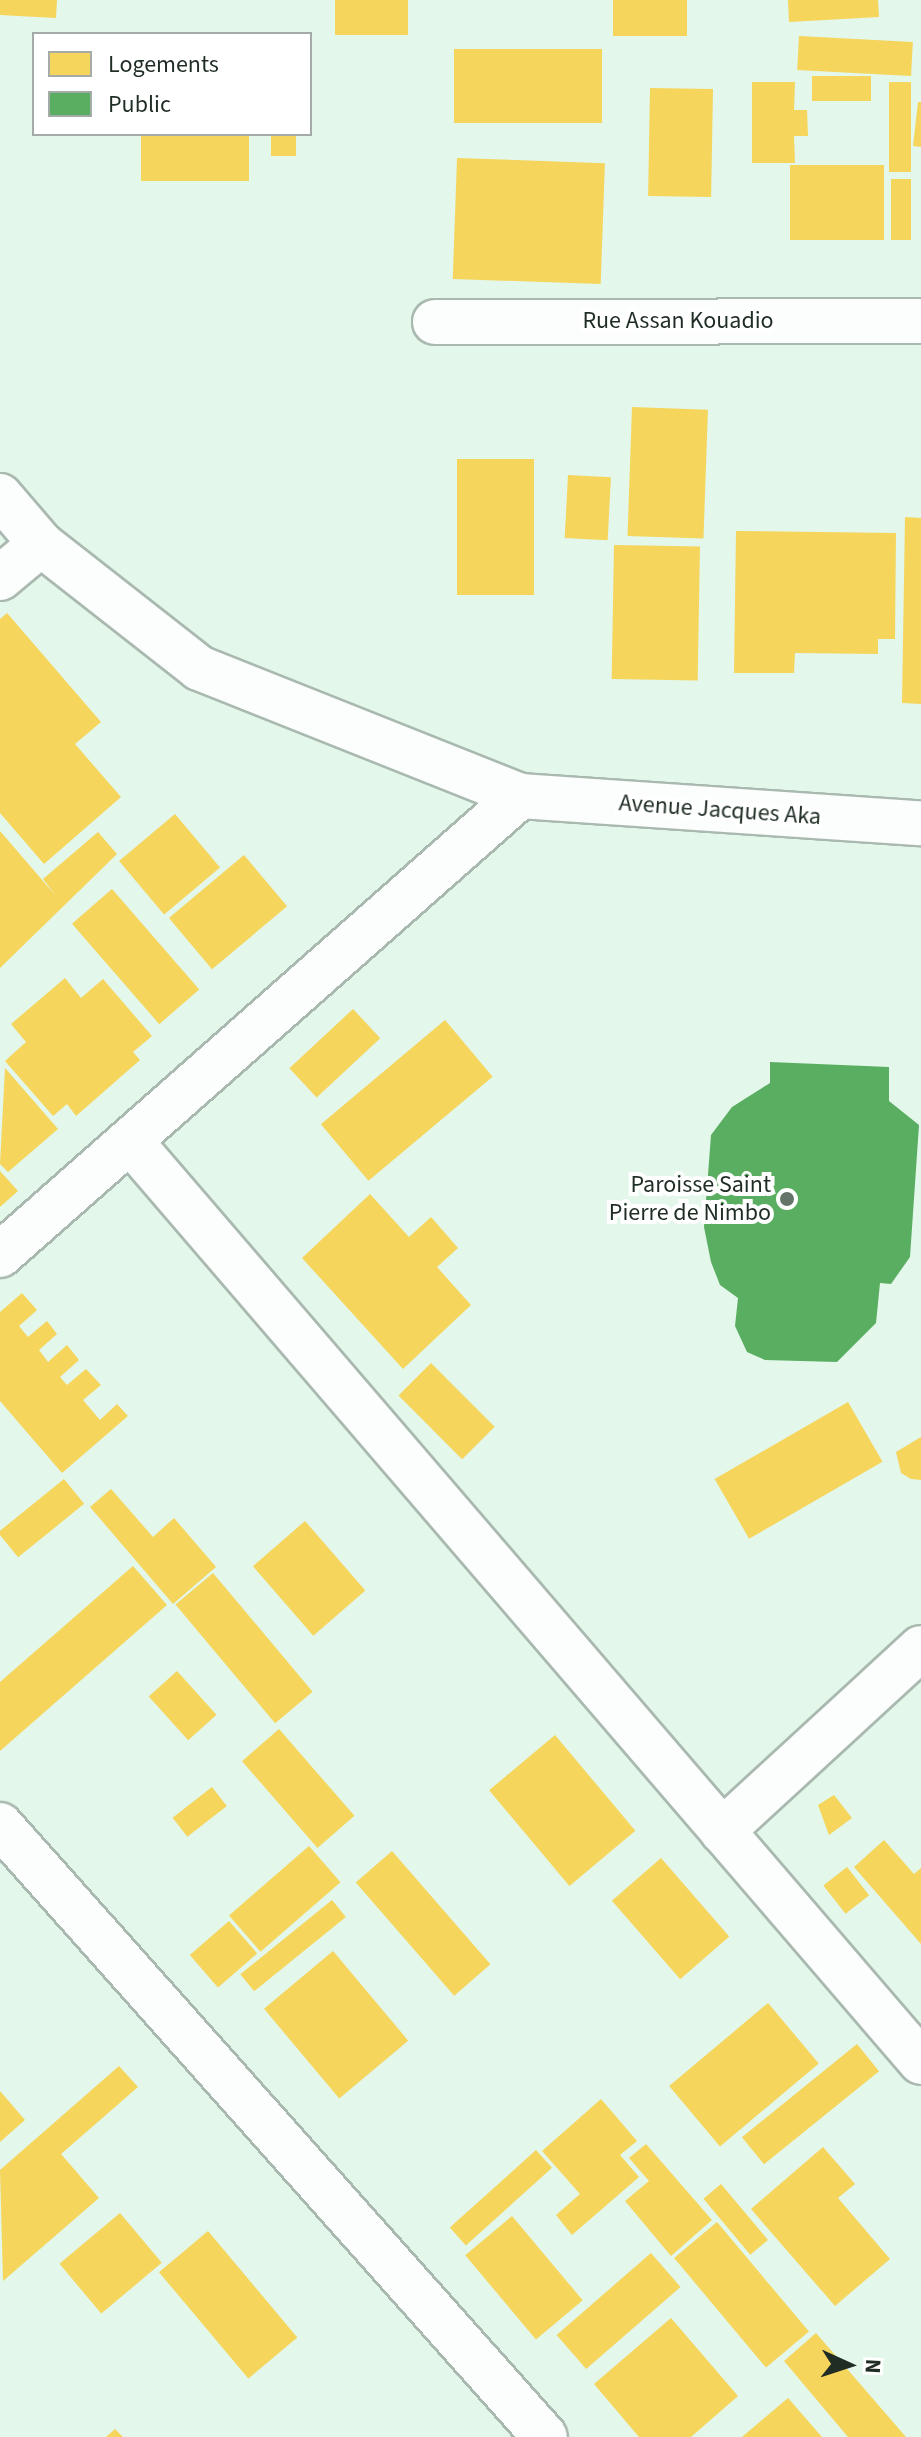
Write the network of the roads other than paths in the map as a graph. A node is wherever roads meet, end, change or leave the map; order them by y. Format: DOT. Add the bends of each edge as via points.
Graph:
graph roads {
  1 [pos="921,321"];
  2 [pos="435,322"];
  3 [pos="0,496"];
  4 [pos="41,544"];
  5 [pos="0,578"];
  6 [pos="520,796"];
  7 [pos="921,823"];
  8 [pos="130,1141"];
  9 [pos="0,1255"];
  10 [pos="921,1648"];
  11 [pos="0,1825"];
  12 [pos="722,1831"];
  13 [pos="921,2062"];
  14 [pos="545,2437"];
  1 -- 2 [label="street, Rue Assan Kouadio"];
  3 -- 4 [label="street, Avenue Jacques Aka"];
  4 -- 5 [label="street"];
  4 -- 6 [label="street, Avenue Jacques Aka" via="199,668"];
  6 -- 7 [label="street, Avenue Jacques Aka"];
  6 -- 8 [label="street"];
  8 -- 9 [label="street"];
  8 -- 12 [label="street"];
  10 -- 12 [label="street"];
  11 -- 14 [label="street"];
  12 -- 13 [label="street"];
}
